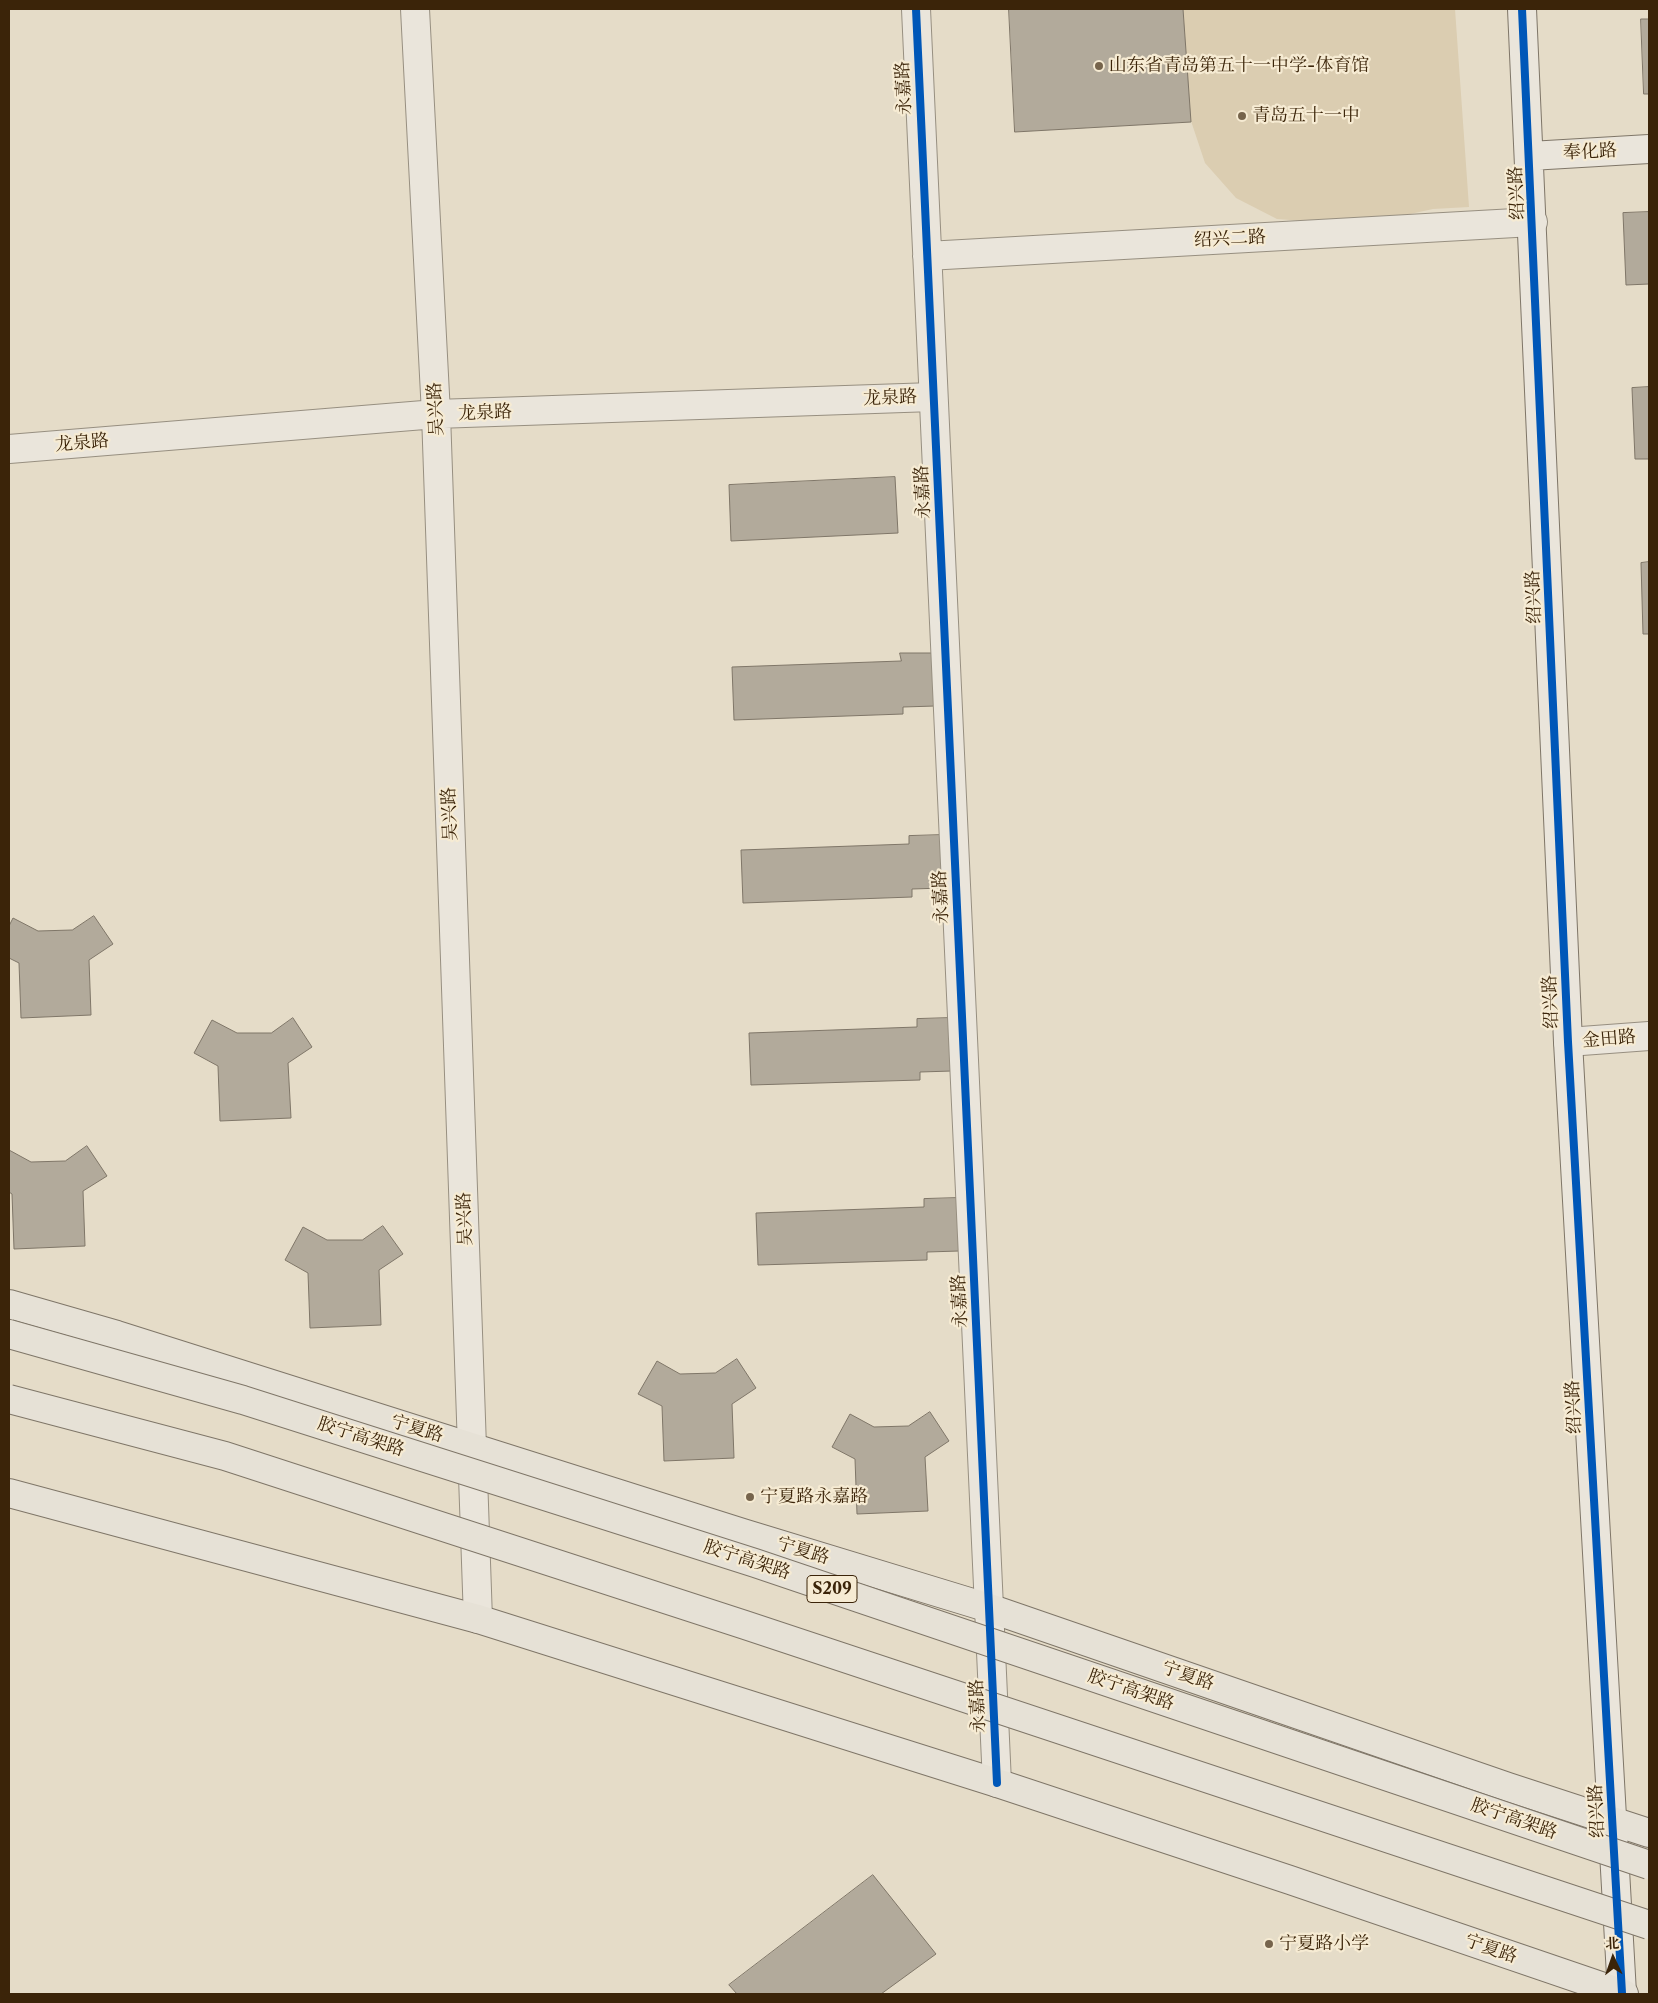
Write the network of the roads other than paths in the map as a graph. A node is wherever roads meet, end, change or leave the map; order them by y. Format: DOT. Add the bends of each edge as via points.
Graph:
graph roads {
  1 [pos="414,9"];
  2 [pos="916,9"];
  3 [pos="1522,9"];
  4 [pos="1649,149"];
  5 [pos="1530,156"];
  6 [pos="1533,222"];
  7 [pos="927,256"];
  8 [pos="933,397"];
  9 [pos="436,414"];
  10 [pos="9,449"];
  11 [pos="1649,1036"];
  12 [pos="1568,1042"];
  13 [pos="9,1304"];
  14 [pos="9,1334"];
  15 [pos="9,1399"];
  16 [pos="473,1446"];
  17 [pos="9,1493"];
  18 [pos="989,1608"];
  19 [pos="478,1620"];
  20 [pos="997,1783"];
  21 [pos="1613,1822"];
  22 [pos="1649,1833"];
  23 [pos="1649,1865"];
  24 [pos="1649,1925"];
  25 [pos="1623,1994"];
  1 -- 9 [label="street, 吴兴路"];
  2 -- 7 [label="street, 永嘉路"];
  3 -- 5 [label="street, 绍兴路"];
  4 -- 5 [label="street, 奉化路"];
  5 -- 6 [label="street, 绍兴路"];
  6 -- 7 [label="street, 绍兴二路"];
  6 -- 12 [label="street, 绍兴路"];
  7 -- 8 [label="street, 永嘉路"];
  8 -- 9 [label="street, 龙泉路"];
  8 -- 18 [label="street, 永嘉路"];
  9 -- 10 [label="street, 龙泉路"];
  9 -- 16 [label="street, 吴兴路"];
  11 -- 12 [label="street, 金田路"];
  12 -- 21 [label="street, 绍兴路"];
  13 -- 16 [label="main road, 宁夏路"];
  14 -- 23 [label="main road, 胶宁高架路 / S209, bridge" via="242,1400 755,1563"];
  15 -- 24 [label="main road, bridge" via="225,1456"];
  16 -- 18 [label="main road, 宁夏路"];
  16 -- 19 [label="street, 吴兴路"];
  17 -- 19 [label="main road, 宁夏路"];
  18 -- 20 [label="street, 永嘉路"];
  18 -- 21 [label="main road, 宁夏路"];
  19 -- 20 [label="main road, 宁夏路"];
  20 -- 25 [label="main road, 宁夏路"];
  21 -- 22 [label="main road, 宁夏路"];
  21 -- 25 [label="street, 绍兴路"];
}
